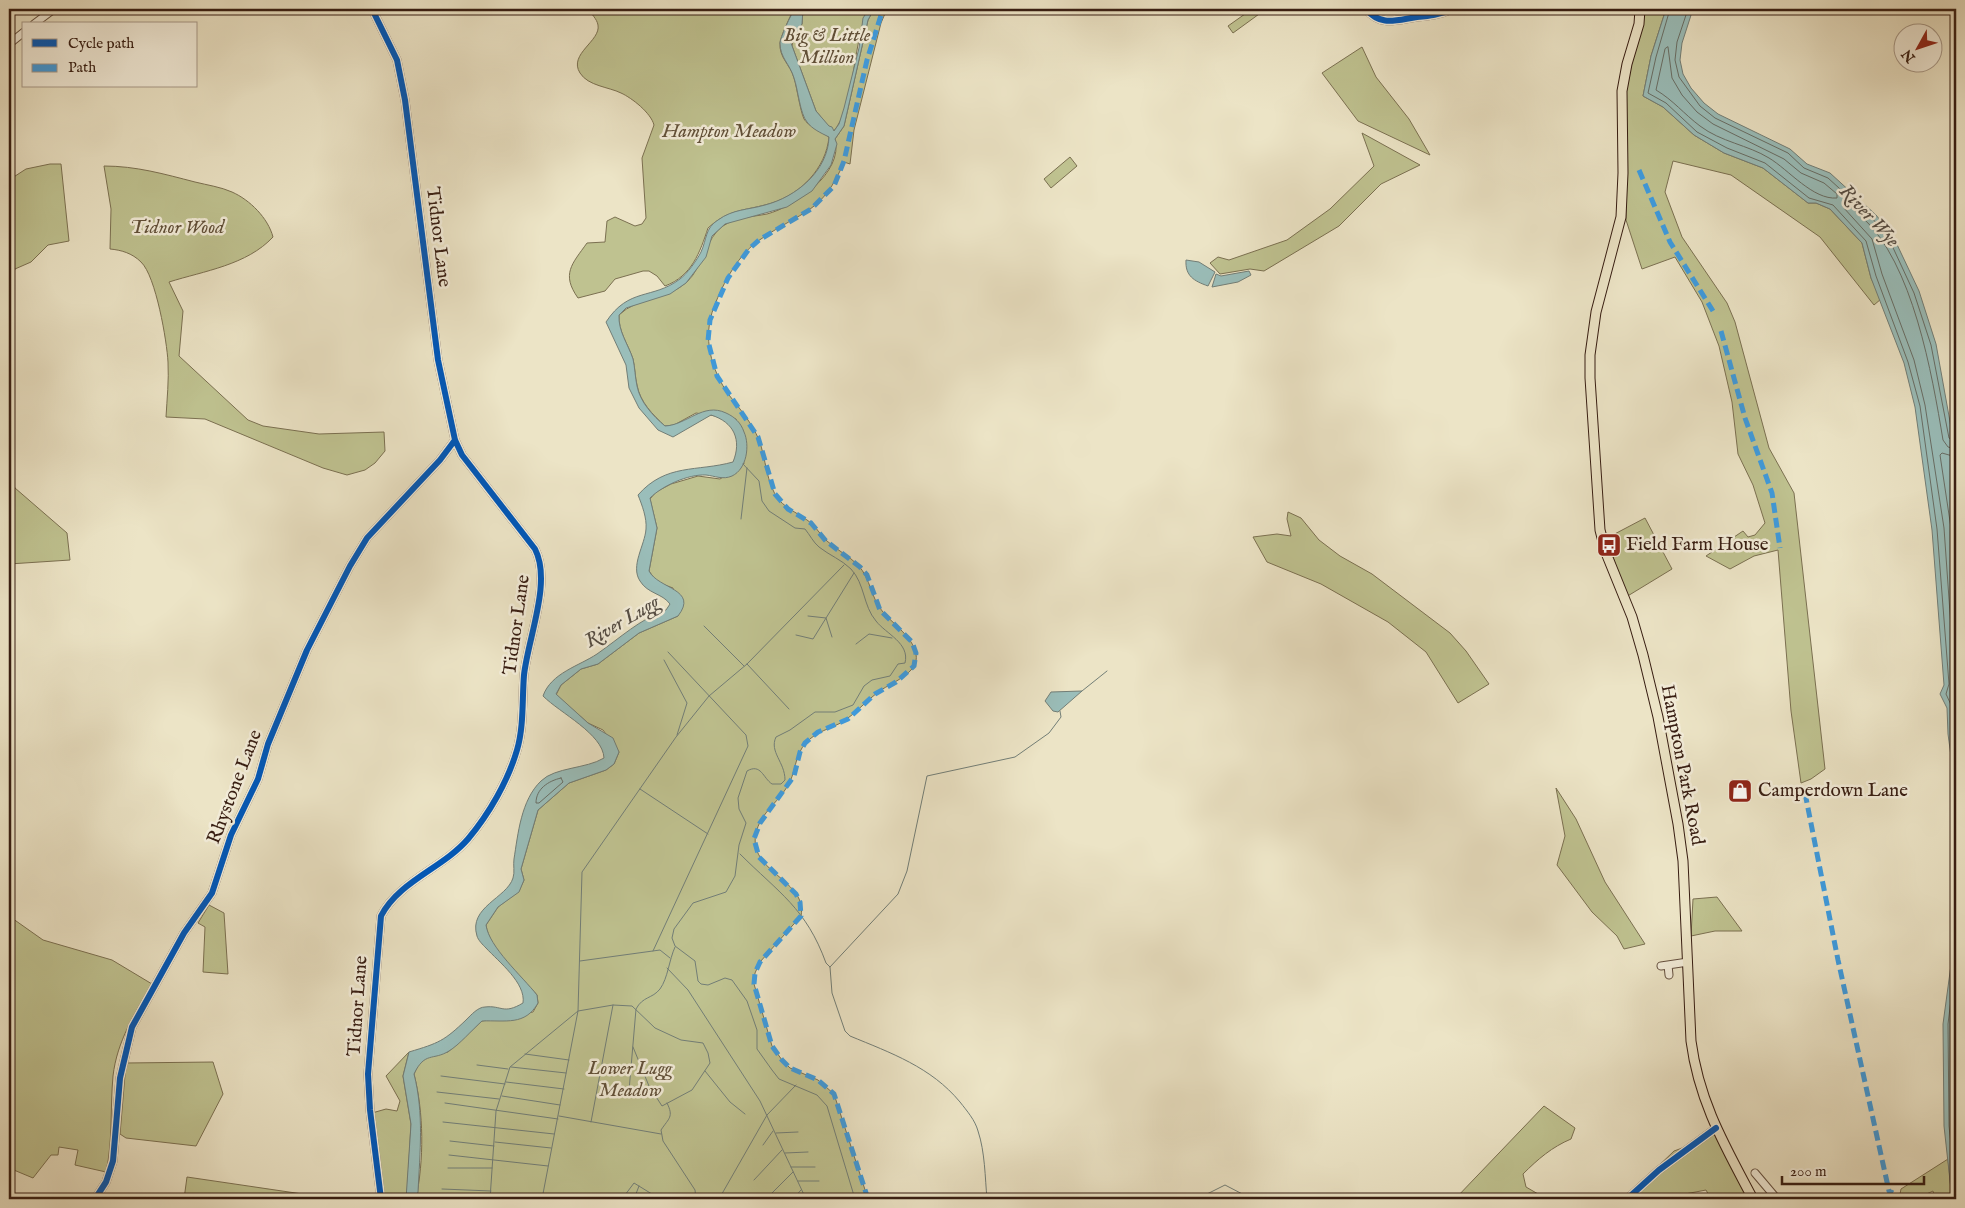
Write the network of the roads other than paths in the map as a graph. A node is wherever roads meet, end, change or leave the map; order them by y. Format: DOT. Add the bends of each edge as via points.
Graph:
graph roads {
  1 [pos="54,9"];
  2 [pos="372,9"];
  3 [pos="1366,9"];
  4 [pos="1452,9"];
  5 [pos="1640,9"];
  6 [pos="37,22"];
  7 [pos="22,34"];
  8 [pos="9,44"];
  9 [pos="455,440"];
  10 [pos="1688,962"];
  11 [pos="1669,975"];
  12 [pos="1716,1128"];
  13 [pos="1755,1173"];
  14 [pos="95,1199"];
  15 [pos="381,1199"];
  16 [pos="1627,1199"];
  17 [pos="1753,1199"];
  18 [pos="1777,1199"];
  1 -- 6 [label="street"];
  2 -- 9 [label="street, Tidnor Lane" via="396,60 405,100 438,360"];
  3 -- 4 [label="street" via="1376,18 1392,23"];
  5 -- 10 [label="main road, Hampton Park Road" via="1622,91 1624,173 1621,217 1592,333 1590,378 1599,524 1608,560 1638,635 1658,717 1683,861"];
  7 -- 8 [label="street"];
  9 -- 14 [label="street, Rhystone Lane" via="367,538 307,650 268,744 258,779 231,835 212,892 184,933 132,1027 120,1078 113,1160 106,1182"];
  9 -- 15 [label="street, Tidnor Lane" via="462,455 535,549 541,565 539,592 526,660 520,738 507,775 468,840 391,901 381,916 368,1074"];
  10 -- 11 [label="street" via="1665,965"];
  10 -- 12 [label="main road, Hampton Park Road" via="1695,1068"];
  12 -- 16 [label="street" via="1659,1170"];
  12 -- 17 [label="main road, Hampton Park Road"];
  13 -- 18 [label="street"];
}
